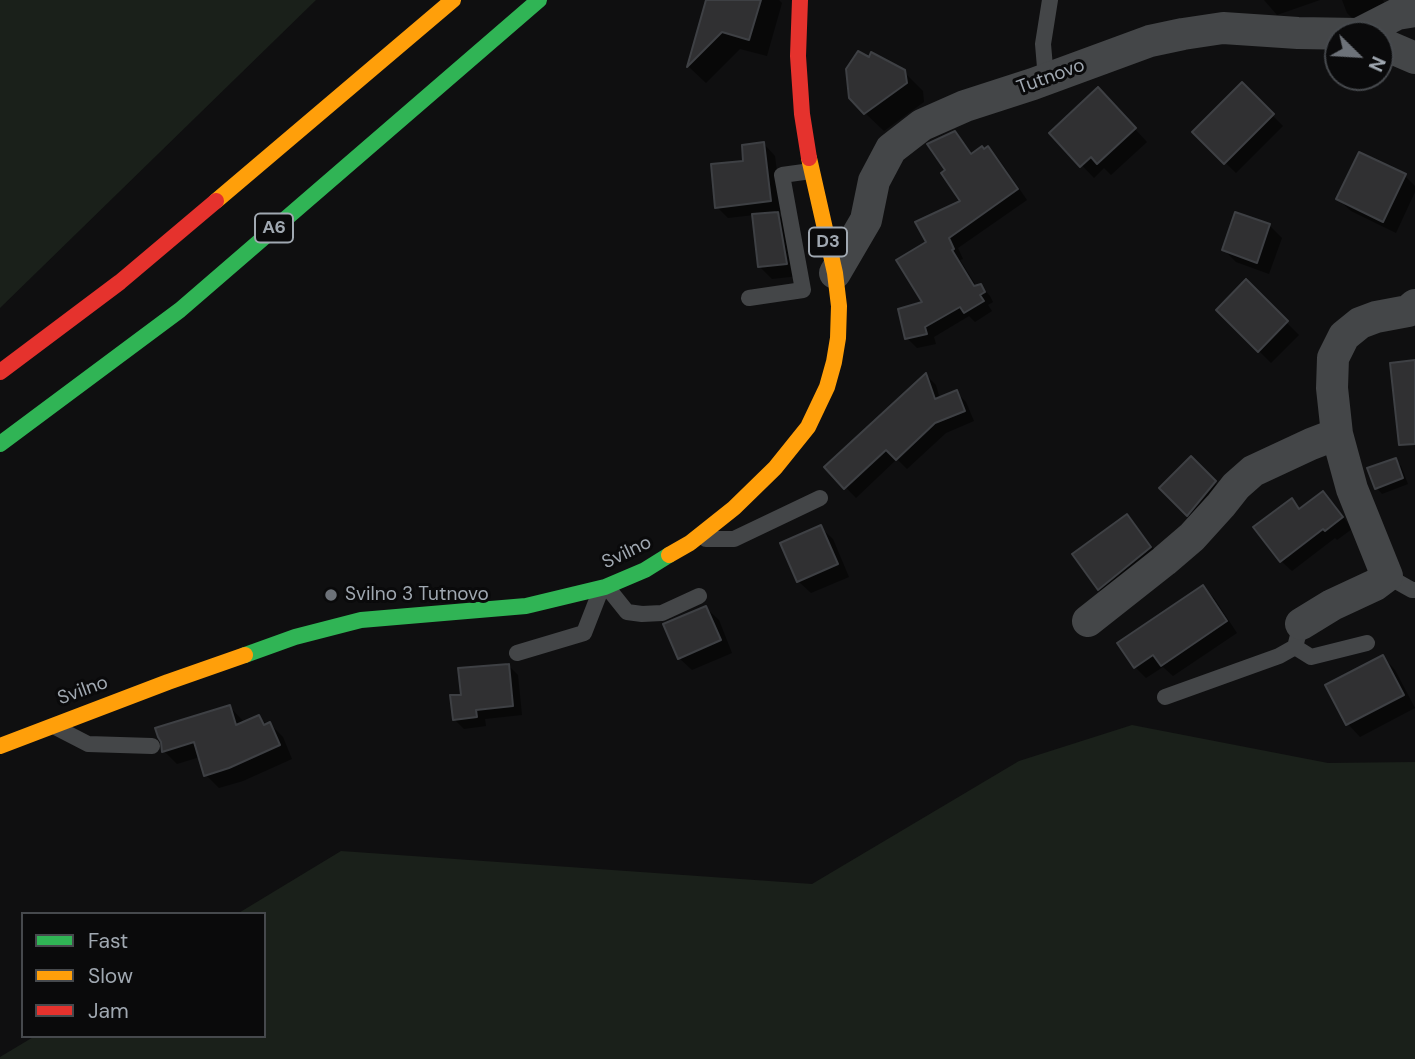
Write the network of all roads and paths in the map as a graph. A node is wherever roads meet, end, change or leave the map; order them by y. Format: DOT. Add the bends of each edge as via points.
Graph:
graph roads {
  1 [pos="453,0"];
  2 [pos="539,0"];
  3 [pos="800,0"];
  4 [pos="1050,0"];
  5 [pos="1415,11"];
  6 [pos="1387,21"];
  7 [pos="1324,35"];
  8 [pos="1394,49"];
  9 [pos="1415,58"];
  10 [pos="1046,79"];
  11 [pos="811,171"];
  12 [pos="835,273"];
  13 [pos="749,298"];
  14 [pos="1415,305"];
  15 [pos="0,372"];
  16 [pos="1338,434"];
  17 [pos="0,444"];
  18 [pos="820,498"];
  19 [pos="696,539"];
  20 [pos="1387,576"];
  21 [pos="604,587"];
  22 [pos="1415,590"];
  23 [pos="699,596"];
  24 [pos="1088,621"];
  25 [pos="1298,635"];
  26 [pos="1367,643"];
  27 [pos="517,653"];
  28 [pos="1165,697"];
  29 [pos="51,725"];
  30 [pos="0,746"];
  31 [pos="152,746"];
  1 -- 15 [label="main road" via="120,282"];
  2 -- 17 [label="main road, A6" via="180,310"];
  3 -- 11 [label="main road, Svilno / D3" via="798,56"];
  4 -- 10 [label="lane" via="1043,44"];
  5 -- 6 [label="street, Tutnovo" via="1396,14"];
  7 -- 10 [label="street, Tutnovo" via="1223,28 1184,34 1150,41"];
  8 -- 9 [label="street, Tutnovo"];
  10 -- 12 [label="street, Tutnovo" via="943,115 891,149 874,181 866,220"];
  11 -- 12 [label="main road, Svilno / D3"];
  11 -- 13 [label="lane" via="782,175 803,290"];
  12 -- 19 [label="main road, Svilno / D3" via="839,306 834,362 808,427 775,468"];
  14 -- 16 [label="street" via="1360,323 1344,336 1333,358"];
  16 -- 20 [label="street" via="1352,489"];
  16 -- 24 [label="street" via="1253,471 1192,537"];
  18 -- 19 [label="lane" via="734,539"];
  19 -- 21 [label="main road, Svilno / D3" via="645,570"];
  20 -- 22 [label="lane"];
  20 -- 25 [label="street" via="1332,605"];
  21 -- 23 [label="lane" via="627,612 634,613 662,613"];
  21 -- 27 [label="lane" via="584,633"];
  21 -- 29 [label="main road, Svilno / D3" via="526,606 361,620"];
  25 -- 26 [label="lane" via="1311,657"];
  25 -- 28 [label="lane" via="1279,656"];
  29 -- 30 [label="main road, Svilno / D3"];
  29 -- 31 [label="lane" via="88,744"];
}
